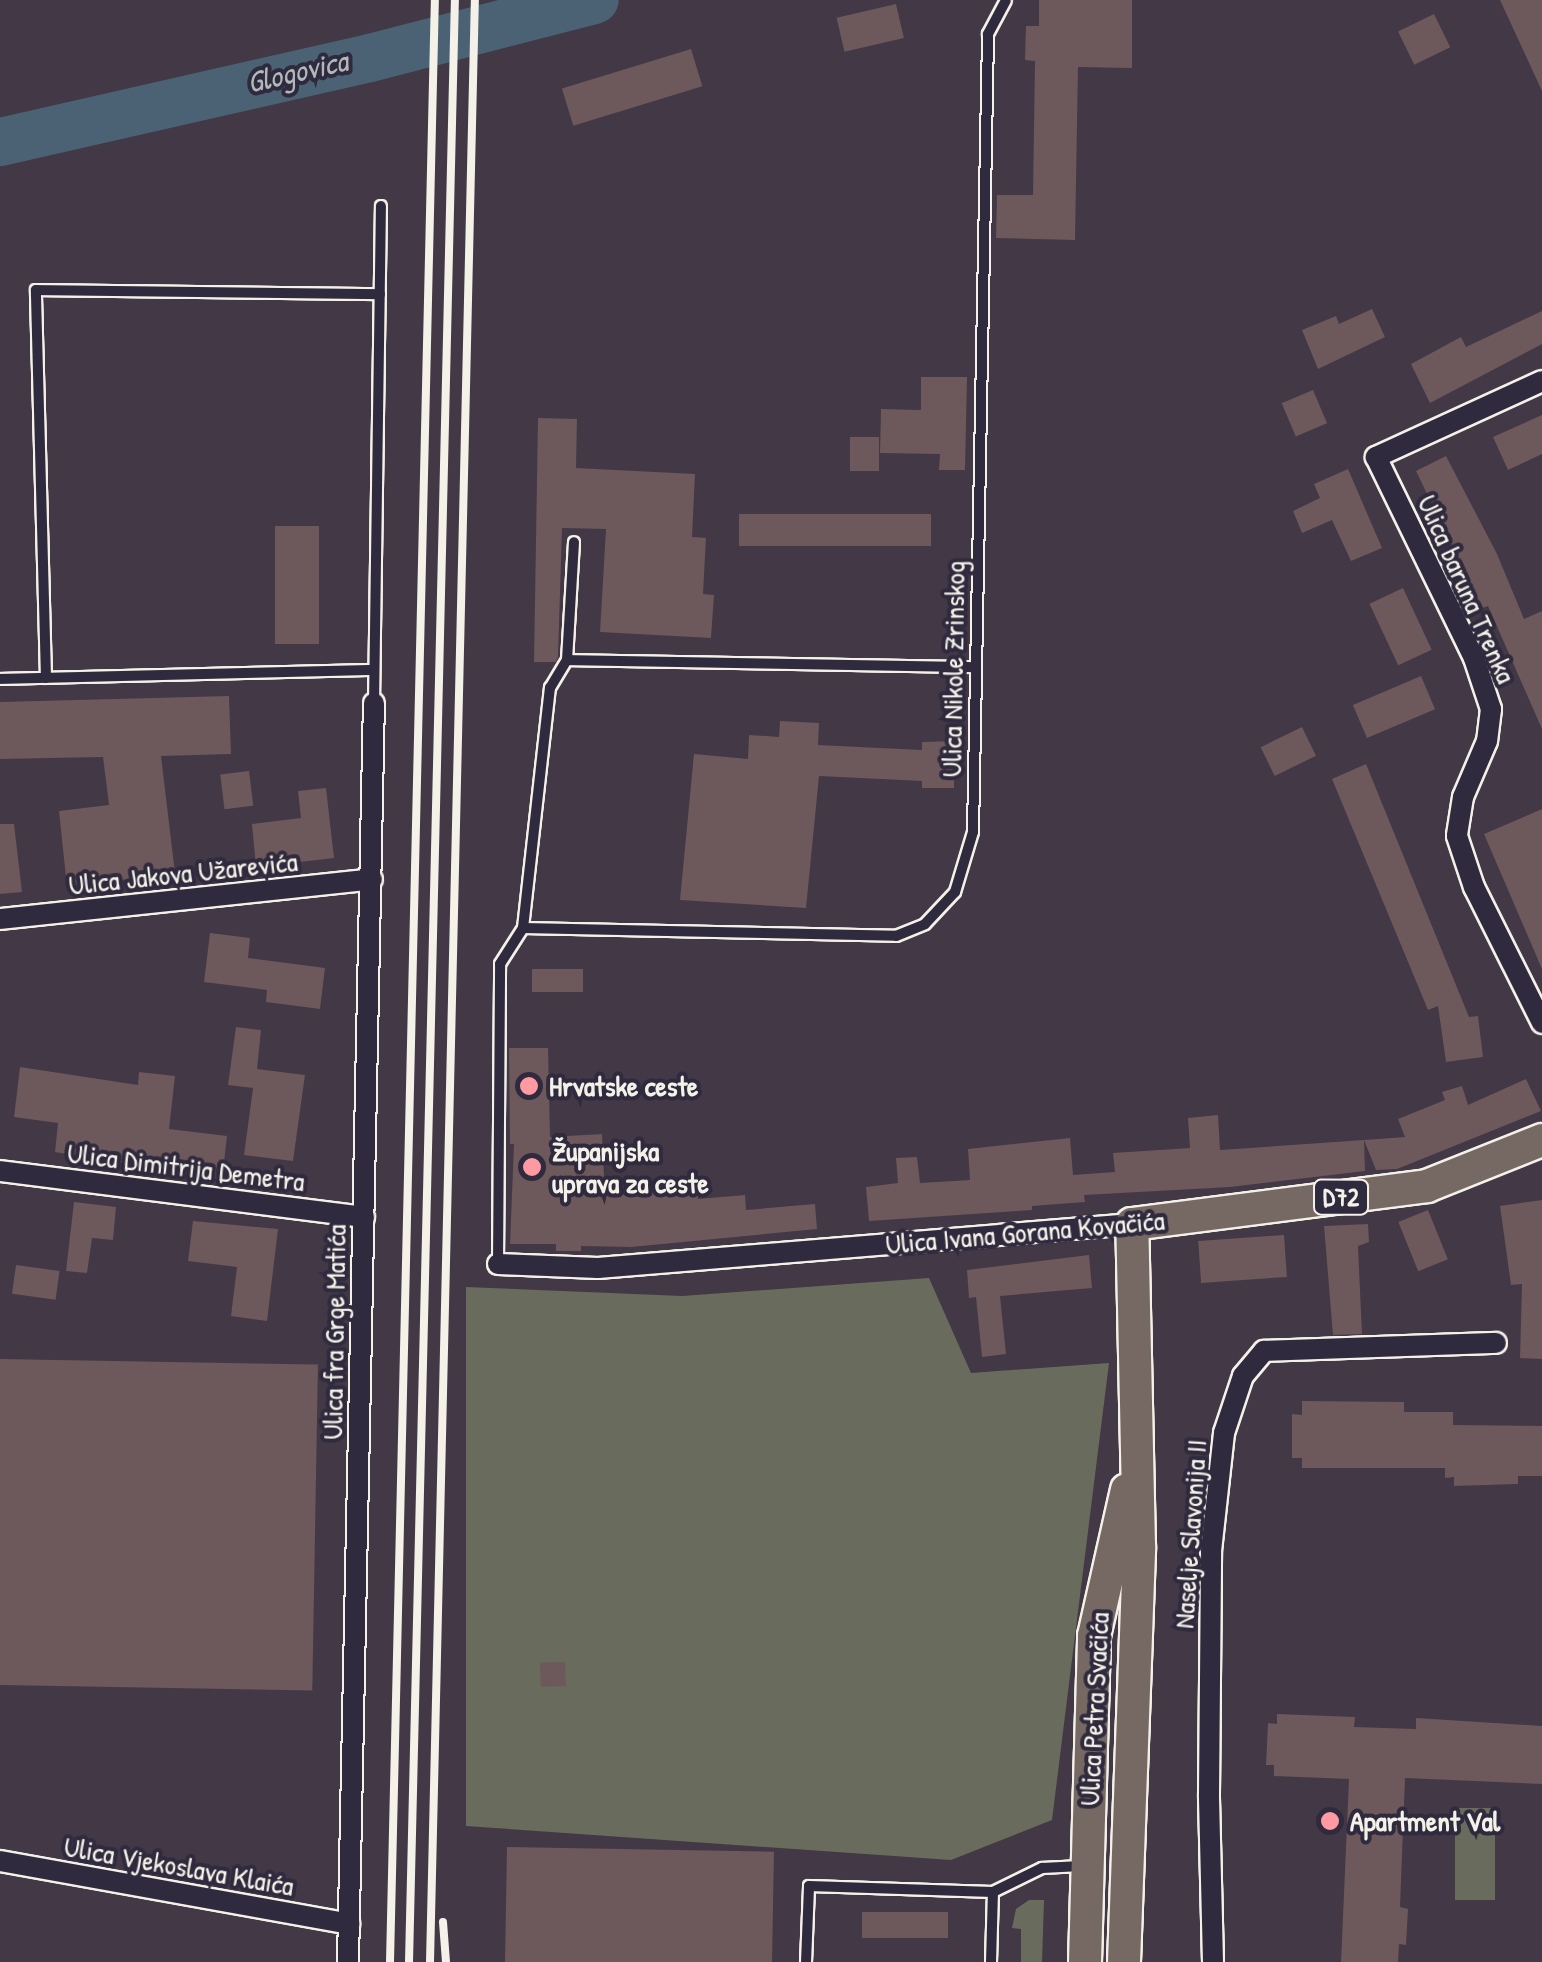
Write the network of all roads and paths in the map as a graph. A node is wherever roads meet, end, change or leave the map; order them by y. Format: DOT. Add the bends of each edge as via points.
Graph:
graph roads {
  1 [pos="1006,0"];
  2 [pos="382,206"];
  3 [pos="380,294"];
  4 [pos="1542,381"];
  5 [pos="574,542"];
  6 [pos="566,660"];
  7 [pos="975,666"];
  8 [pos="374,670"];
  9 [pos="46,678"];
  10 [pos="0,679"];
  11 [pos="374,703"];
  12 [pos="372,879"];
  13 [pos="0,919"];
  14 [pos="523,928"];
  15 [pos="1542,1023"];
  16 [pos="1542,1140"];
  17 [pos="0,1171"];
  18 [pos="364,1217"];
  19 [pos="1132,1224"];
  20 [pos="498,1264"];
  21 [pos="1496,1343"];
  22 [pos="1134,1460"];
  23 [pos="0,1861"];
  24 [pos="1088,1866"];
  25 [pos="994,1892"];
  26 [pos="349,1924"];
  27 [pos="348,1962"];
  28 [pos="806,1962"];
  29 [pos="991,1962"];
  30 [pos="1085,1962"];
  31 [pos="1124,1962"];
  32 [pos="1214,1962"];
  1 -- 7 [label="lane, Ulica Nikole Zrinskog" via="988,34"];
  2 -- 3 [label="lane"];
  3 -- 8 [label="lane"];
  3 -- 9 [label="lane" via="36,290"];
  4 -- 15 [label="street, Ulica baruna Trenka" via="1376,457 1474,658 1490,709 1487,742 1464,797 1457,836 1474,887"];
  5 -- 6 [label="lane"];
  6 -- 7 [label="lane"];
  6 -- 14 [label="lane" via="550,688"];
  7 -- 14 [label="lane, Ulica Nikole Zrinskog" via="974,832 955,892 925,924 896,936"];
  8 -- 9 [label="lane"];
  8 -- 11 [label="lane"];
  9 -- 10 [label="lane"];
  11 -- 12 [label="street, Ulica fra Grge Matića"];
  12 -- 13 [label="street, Ulica Jakova Užarevića"];
  12 -- 18 [label="street, Ulica fra Grge Matića"];
  14 -- 20 [label="lane" via="500,964"];
  16 -- 19 [label="main road, Ulica Ivana Gorana Kovačića / D72" via="1426,1186"];
  17 -- 18 [label="street, Ulica Dimitrija Demetra"];
  18 -- 26 [label="street, Ulica fra Grge Matića"];
  19 -- 20 [label="street, Ulica Ivana Gorana Kovačića" via="598,1268"];
  19 -- 22 [label="main road, Ulica Petra Svačića"];
  21 -- 32 [label="street, Naselje Slavonija II" via="1264,1352 1243,1376 1224,1434 1211,1551"];
  22 -- 24 [label="main road, Ulica Petra Svačića" via="1094,1636"];
  22 -- 31 [label="main road, Ulica Petra Svačića" via="1139,1546"];
  23 -- 26 [label="street, Ulica Vjekoslava Klaića"];
  24 -- 25 [label="lane" via="1042,1868"];
  24 -- 30 [label="main road, Ulica Petra Svačića"];
  25 -- 28 [label="lane" via="809,1886"];
  25 -- 29 [label="lane"];
  26 -- 27 [label="street, Ulica fra Grge Matića"];
}
